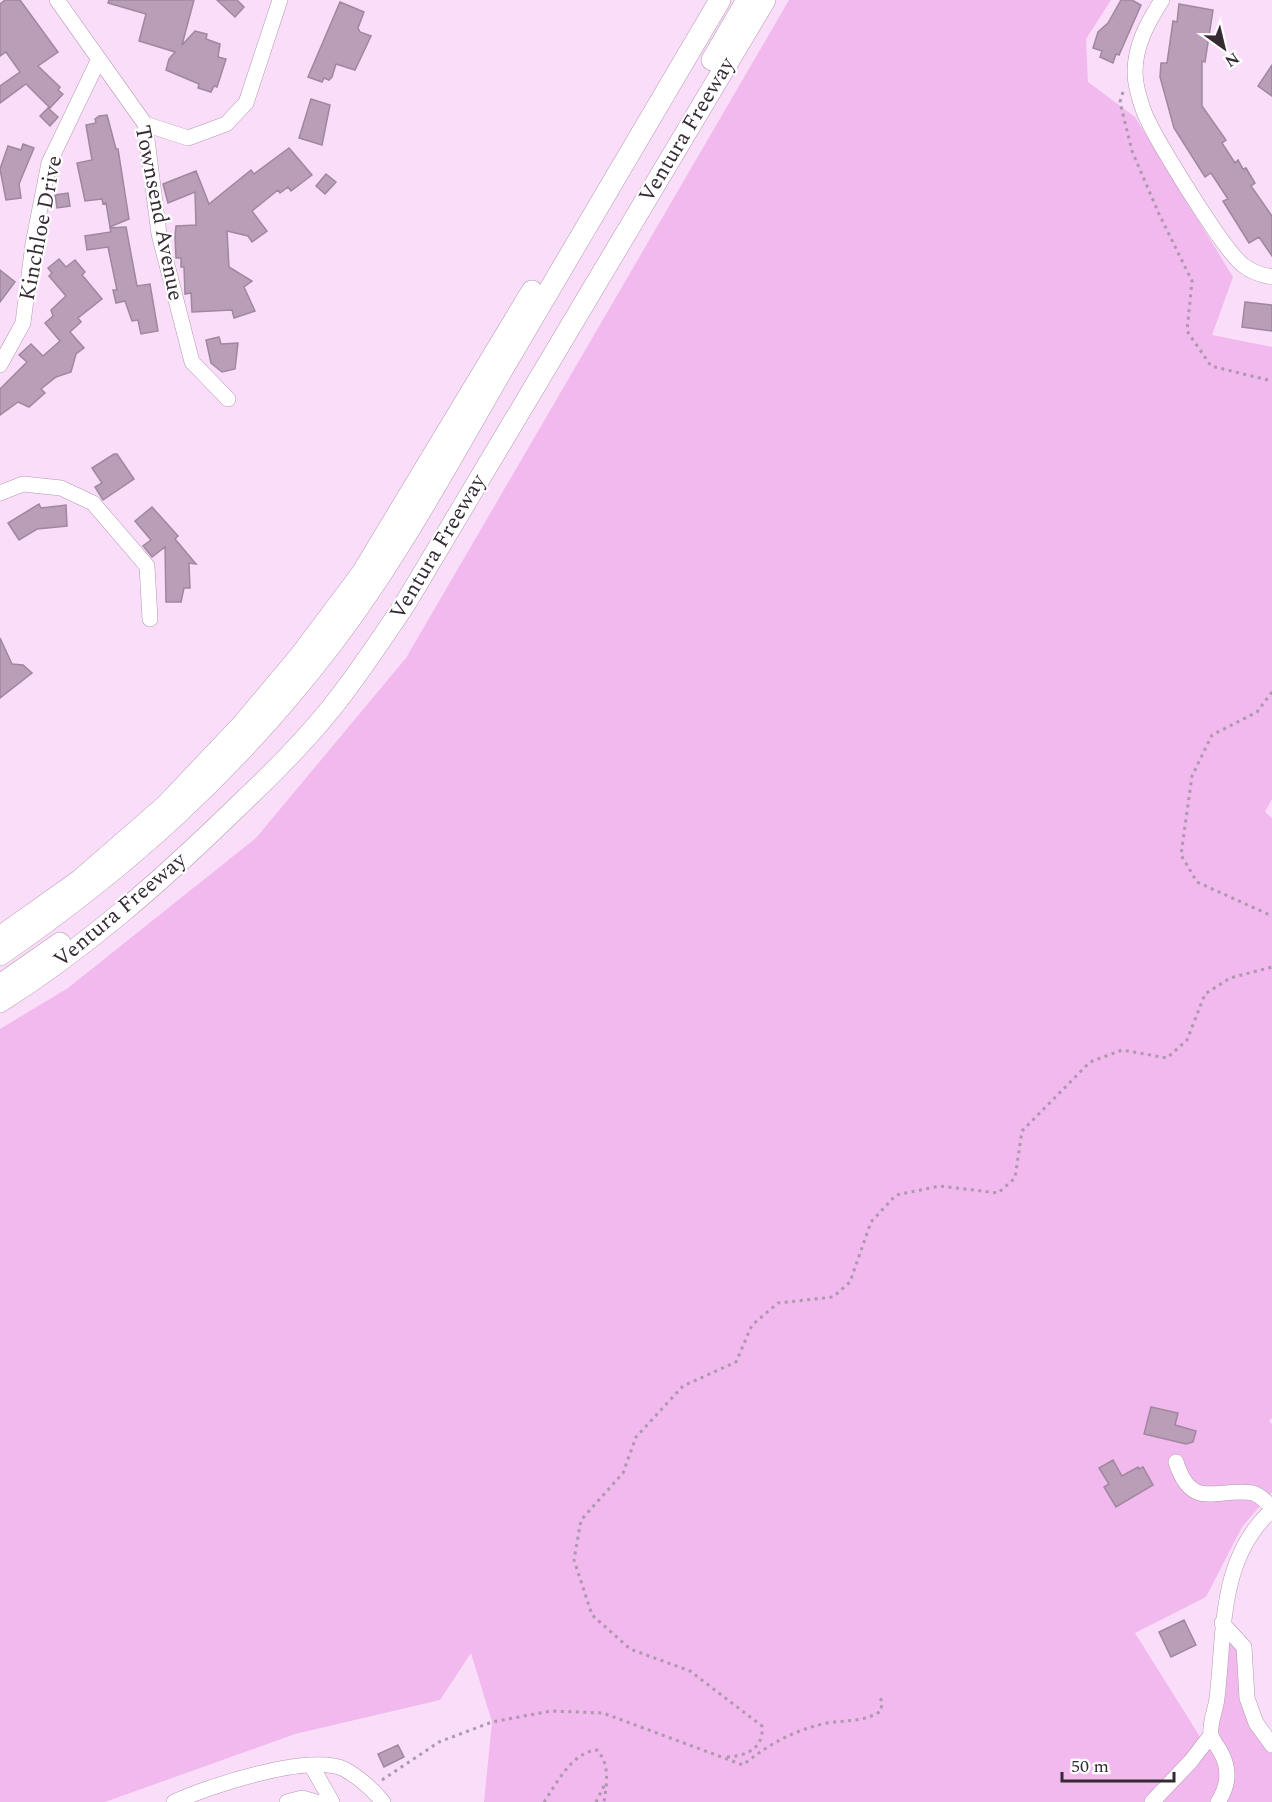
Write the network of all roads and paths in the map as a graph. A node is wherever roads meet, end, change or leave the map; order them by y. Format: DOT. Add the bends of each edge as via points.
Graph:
graph roads {
  1 [pos="57,0"];
  2 [pos="280,0"];
  3 [pos="706,0"];
  4 [pos="720,0"];
  5 [pos="747,0"];
  6 [pos="765,0"];
  7 [pos="1162,0"];
  8 [pos="99,59"];
  9 [pos="1135,74"];
  10 [pos="145,124"];
  11 [pos="642,203"];
  12 [pos="1272,277"];
  13 [pos="0,365"];
  14 [pos="1272,381"];
  15 [pos="228,399"];
  16 [pos="0,493"];
  17 [pos="150,619"];
  18 [pos="1272,692"];
  19 [pos="200,843"];
  20 [pos="1272,916"];
  21 [pos="0,937"];
  22 [pos="0,956"];
  23 [pos="1272,967"];
  24 [pos="0,985"];
  25 [pos="0,1002"];
  26 [pos="1176,1462"];
  27 [pos="1272,1508"];
  28 [pos="1222,1623"];
  29 [pos="878,1695"];
  30 [pos="1211,1735"];
  31 [pos="1272,1744"];
  32 [pos="727,1757"];
  33 [pos="311,1765"];
  34 [pos="606,1781"];
  35 [pos="371,1788"];
  36 [pos="174,1802"];
  37 [pos="287,1802"];
  38 [pos="316,1802"];
  39 [pos="332,1802"];
  40 [pos="382,1802"];
  41 [pos="544,1802"];
  42 [pos="596,1802"];
  43 [pos="603,1802"];
  44 [pos="1152,1802"];
  45 [pos="1218,1802"];
  1 -- 8 [label="street, Townsend Avenue"];
  2 -- 10 [label="street" via="246,103 226,124 188,138"];
  3 -- 21 [label="highway" via="362,573 299,657 241,726 165,806 80,879"];
  4 -- 22 [label="highway" via="414,521 332,644 263,728 202,793 101,882"];
  5 -- 11 [label="highway" via="657,153"];
  6 -- 11 [label="highway, Ventura Freeway"];
  7 -- 9 [label="street" via="1138,49"];
  8 -- 10 [label="street, Townsend Avenue"];
  8 -- 13 [label="street, Kinchloe Drive" via="49,163 23,323"];
  9 -- 12 [label="street" via="1144,112 1156,136 1226,248 1242,265"];
  9 -- 14 [label="path" via="1126,83 1120,102 1132,151 1192,281 1187,331 1211,366"];
  10 -- 15 [label="street, Townsend Avenue" via="159,234 192,362"];
  11 -- 19 [label="highway, Ventura Freeway" via="399,613 342,695 265,780"];
  16 -- 17 [label="street" via="23,484 61,488 93,503 147,566"];
  18 -- 20 [label="path" via="1257,712 1212,735 1192,776 1181,855 1197,882"];
  19 -- 24 [label="highway" via="177,849 89,923"];
  19 -- 25 [label="highway, Ventura Freeway" via="115,919"];
  23 -- 32 [label="path" via="1230,978 1205,994 1187,1040 1167,1058 1122,1050 1090,1062 1022,1131 1015,1178 998,1193 940,1186 896,1195 871,1222 850,1282 833,1297 778,1303 752,1325 736,1362 683,1386 636,1437 623,1473 581,1520 574,1560 592,1615 630,1649 690,1671 762,1726 759,1745 741,1756"];
  26 -- 27 [label="street" via="1182,1480 1196,1492 1254,1493"];
  27 -- 28 [label="street" via="1232,1571"];
  28 -- 30 [label="street"];
  28 -- 31 [label="street" via="1244,1647 1247,1698 1256,1723"];
  29 -- 32 [label="path" via="881,1711 871,1718 826,1723 780,1738 744,1765"];
  30 -- 44 [label="street"];
  30 -- 45 [label="street" via="1223,1757 1227,1778"];
  32 -- 35 [label="path" via="603,1713 551,1711 492,1722 439,1742"];
  33 -- 35 [label="street" via="343,1768"];
  33 -- 36 [label="street" via="248,1776"];
  33 -- 39 [label="street"];
  34 -- 41 [label="path" via="603,1757 597,1750 590,1750 564,1773"];
  34 -- 42 [label="path"];
  34 -- 43 [label="path"];
  35 -- 40 [label="street"];
  37 -- 38 [label="street" via="302,1798"];
}
